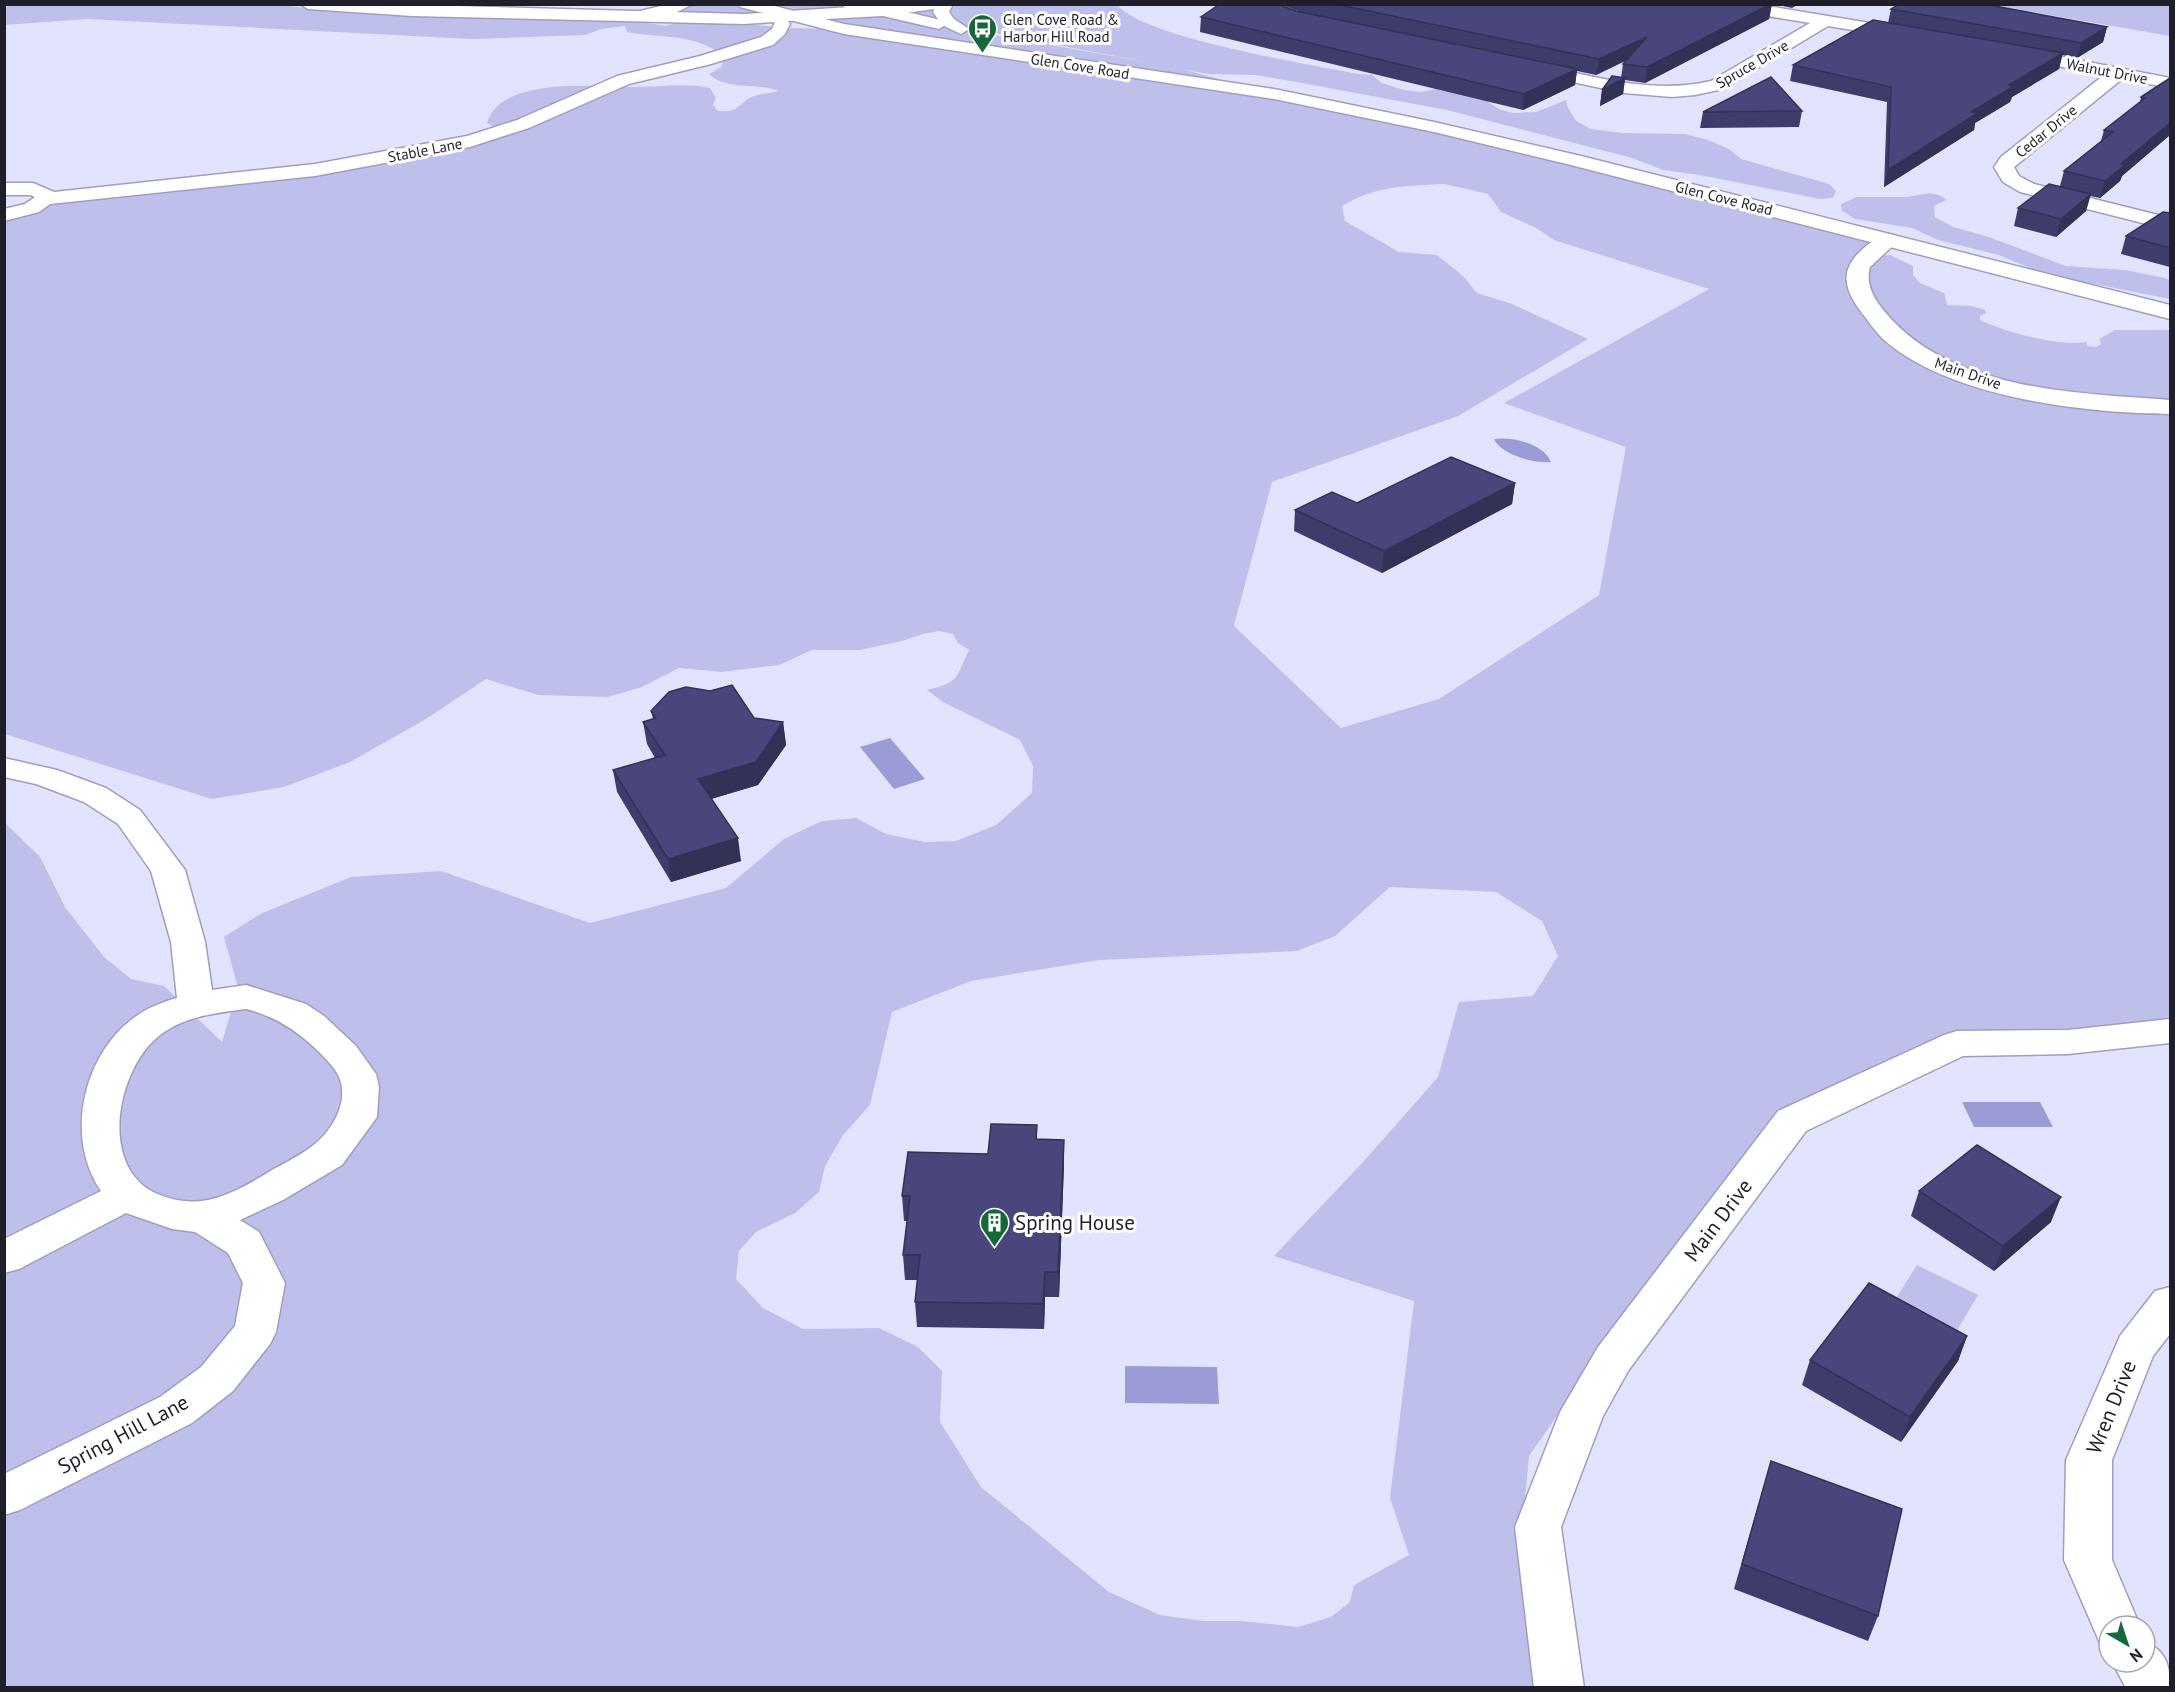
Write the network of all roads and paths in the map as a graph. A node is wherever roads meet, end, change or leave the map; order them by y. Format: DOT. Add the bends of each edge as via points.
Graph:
graph roads {
  1 [pos="308,4"];
  2 [pos="685,4"];
  3 [pos="746,4"];
  4 [pos="857,4"];
  5 [pos="940,4"];
  6 [pos="945,4"];
  7 [pos="1724,4"];
  8 [pos="851,5"];
  9 [pos="766,11"];
  10 [pos="883,11"];
  11 [pos="638,16"];
  12 [pos="674,17"];
  13 [pos="787,20"];
  14 [pos="1825,21"];
  15 [pos="995,35"];
  16 [pos="1924,37"];
  17 [pos="2002,50"];
  18 [pos="1513,64"];
  19 [pos="2118,73"];
  20 [pos="2170,83"];
  21 [pos="1274,94"];
  22 [pos="4,189"];
  23 [pos="45,199"];
  24 [pos="4,215"];
  25 [pos="2170,224"];
  26 [pos="1889,240"];
  27 [pos="2170,312"];
  28 [pos="2170,407"];
  29 [pos="4,767"];
  30 [pos="196,1004"];
  31 [pos="2170,1031"];
  32 [pos="127,1195"];
  33 [pos="202,1216"];
  34 [pos="4,1258"];
  35 [pos="2170,1303"];
  36 [pos="4,1496"];
  37 [pos="2111,1614"];
  38 [pos="2146,1674"];
  39 [pos="1559,1688"];
  40 [pos="2156,1688"];
  1 -- 11 [label="street" via="412,11"];
  2 -- 11 [label="street"];
  3 -- 9 [label="street, Glen Cove Road"];
  4 -- 8 [label="street"];
  5 -- 10 [label="street"];
  6 -- 10 [label="street" via="943,17 966,30"];
  7 -- 14 [label="street"];
  8 -- 9 [label="street"];
  8 -- 10 [label="street"];
  9 -- 12 [label="street"];
  9 -- 13 [label="street, Glen Cove Road"];
  10 -- 13 [label="street"];
  11 -- 12 [label="street"];
  12 -- 13 [label="street"];
  13 -- 21 [label="street, Glen Cove Road"];
  13 -- 23 [label="street, Stable Lane" via="767,41 623,80 523,124 470,141 315,170"];
  14 -- 16 [label="street"];
  14 -- 18 [label="street, Spruce Drive" via="1717,85 1688,92 1646,91"];
  15 -- 21 [label="street, Glen Cove Road" via="1177,68"];
  17 -- 19 [label="street, Walnut Drive"];
  19 -- 20 [label="street, Walnut Drive"];
  19 -- 25 [label="street, Cedar Drive" via="2008,161 2005,172 2012,181 2027,188"];
  21 -- 26 [label="street, Glen Cove Road" via="1490,139"];
  22 -- 23 [label="street, Stable Lane" via="33,189 46,195"];
  23 -- 24 [label="street, Stable Lane" via="33,208"];
  26 -- 27 [label="street, Glen Cove Road"];
  26 -- 28 [label="street, Main Drive" via="1862,261 1857,270 1858,289 1876,320 1902,344 1968,376 2047,397 2105,405"];
  29 -- 30 [label="street" via="95,795 129,817 168,870 188,942"];
  30 -- 32 [label="street, Spring Hill Lane" via="146,1027 125,1048 109,1075 101,1109 101,1145 106,1167"];
  30 -- 33 [label="street, Spring Hill Lane" via="246,997 276,1004 307,1018 339,1050 359,1080 358,1117 329,1154 268,1192"];
  31 -- 39 [label="street, Main Drive" via="2068,1042 1957,1044 1792,1121 1613,1359 1582,1412 1538,1527"];
  32 -- 33 [label="street, Spring Hill Lane" via="165,1214"];
  32 -- 34 [label="street"];
  33 -- 36 [label="street, Spring Hill Lane" via="244,1243 264,1283 255,1332 217,1379 176,1410"];
  35 -- 37 [label="street, Wren Drive" via="2135,1348 2089,1460 2088,1560"];
  38 -- 40 [label="street"];
}
